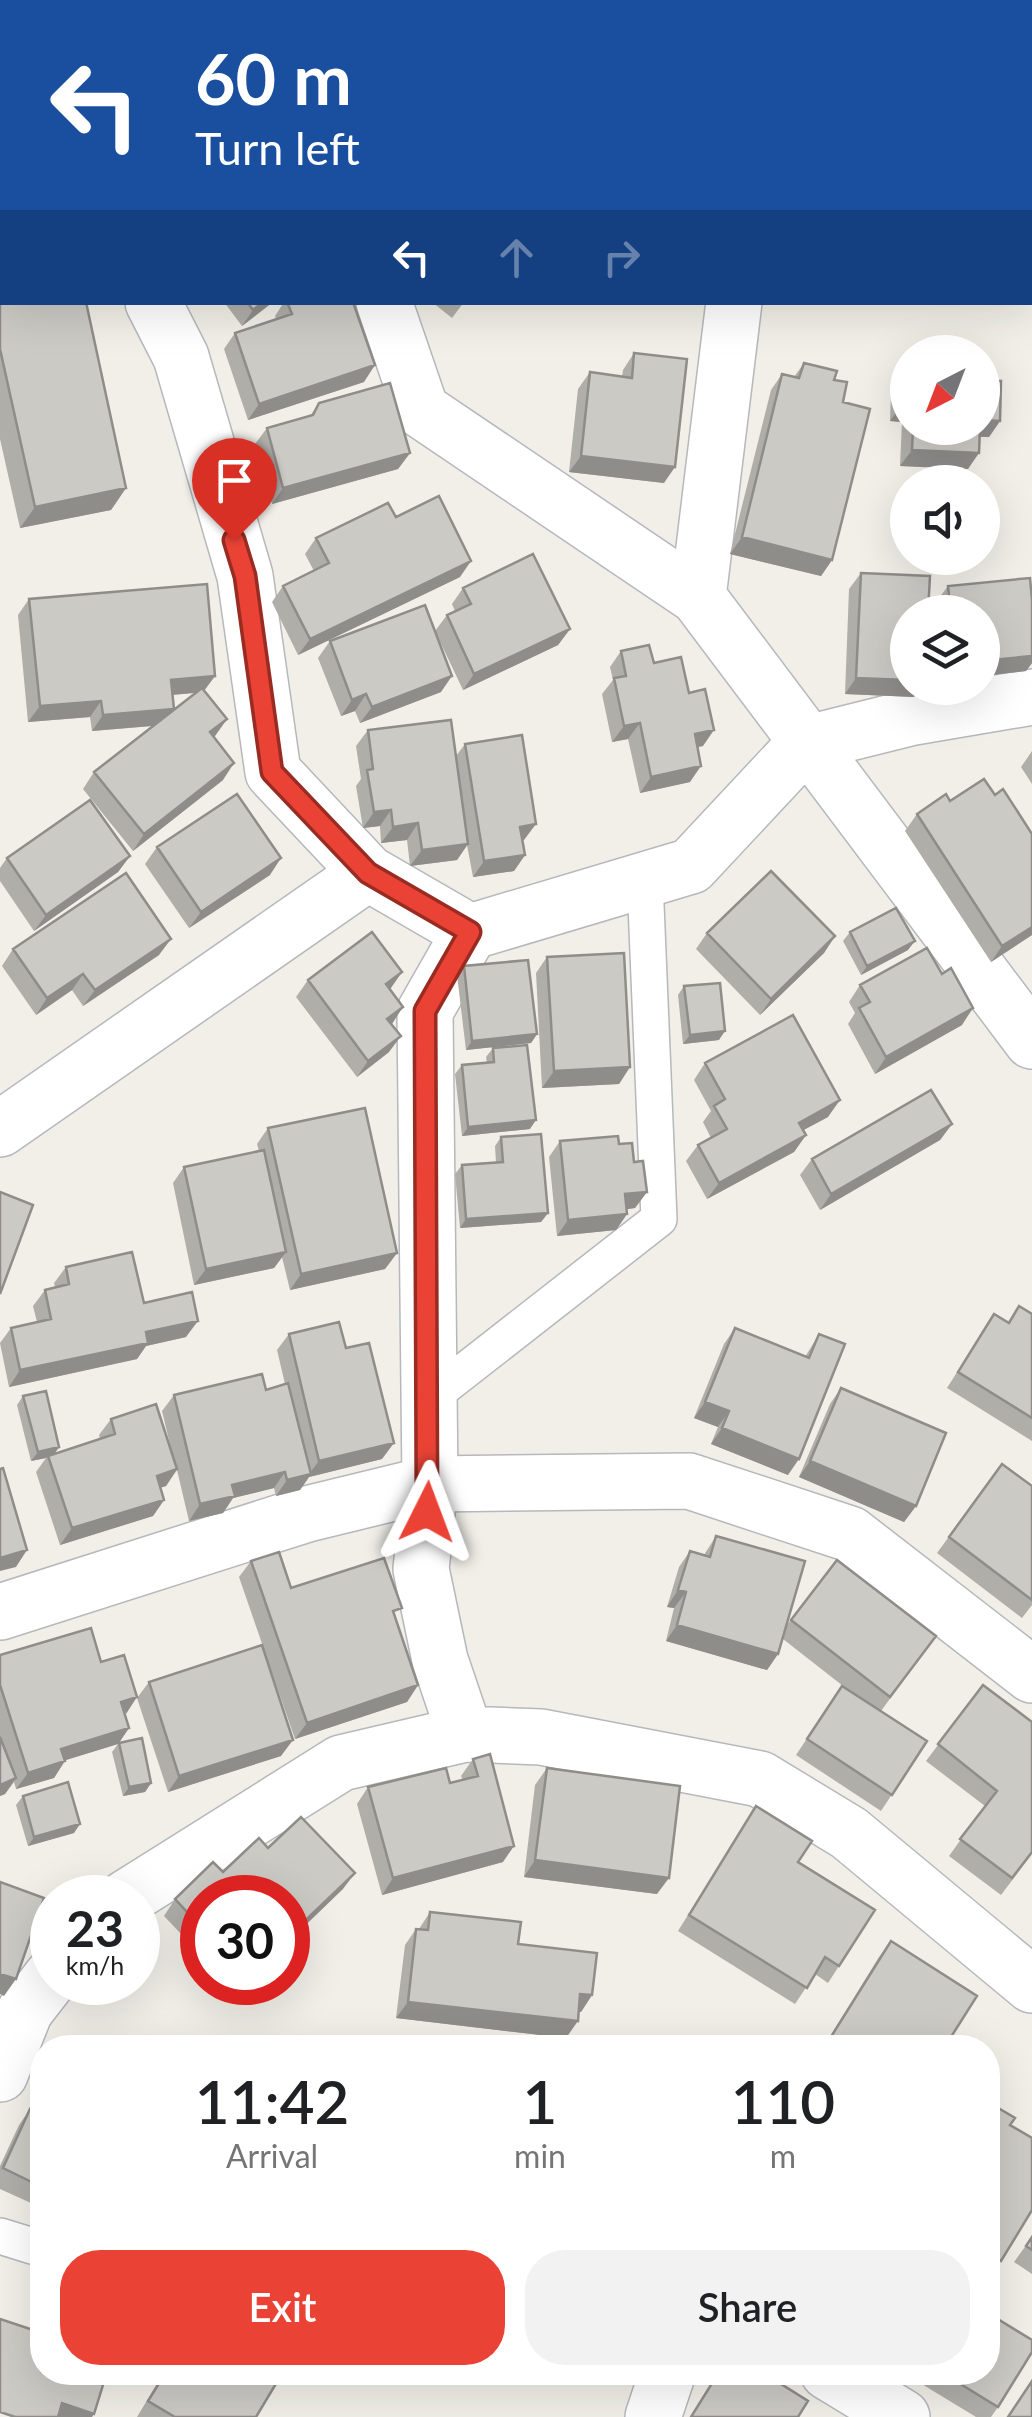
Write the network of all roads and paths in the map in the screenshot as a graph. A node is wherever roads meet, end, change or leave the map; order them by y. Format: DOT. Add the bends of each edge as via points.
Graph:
graph roads {
  1 [pos="155,305"];
  2 [pos="385,305"];
  3 [pos="734,305"];
  4 [pos="698,597"];
  5 [pos="1032,697"];
  6 [pos="805,744"];
  7 [pos="368,873"];
  8 [pos="644,880"];
  9 [pos="470,932"];
  10 [pos="1032,1042"];
  11 [pos="0,1129"];
  12 [pos="430,1398"];
  13 [pos="430,1484"];
  14 [pos="0,1612"];
  15 [pos="1032,1675"];
  16 [pos="465,1734"];
  17 [pos="160,1877"];
  18 [pos="1028,1972"];
  19 [pos="30,2004"];
  20 [pos="0,2074"];
  21 [pos="0,2236"];
  22 [pos="30,2245"];
  23 [pos="664,2385"];
  24 [pos="849,2385"];
  25 [pos="653,2417"];
  26 [pos="902,2417"];
  1 -- 7 [label="street" via="181,357 245,576 272,772"];
  2 -- 4 [label="street" via="421,410"];
  3 -- 4 [label="street"];
  4 -- 6 [label="street"];
  5 -- 6 [label="street"];
  6 -- 8 [label="street" via="691,866"];
  6 -- 10 [label="street"];
  7 -- 9 [label="street"];
  7 -- 11 [label="street"];
  8 -- 9 [label="street"];
  8 -- 12 [label="lane" via="659,1219"];
  9 -- 12 [label="street" via="425,1011"];
  12 -- 13 [label="street"];
  13 -- 14 [label="street" via="307,1514"];
  13 -- 15 [label="street" via="689,1481 850,1534"];
  13 -- 16 [label="street" via="421,1568 440,1660"];
  16 -- 17 [label="street" via="341,1763"];
  16 -- 18 [label="street" via="541,1736 760,1779 850,1833"];
  19 -- 20 [label="street"];
  21 -- 22 [label="lane"];
  23 -- 25 [label="street"];
  24 -- 26 [label="street"];
}
